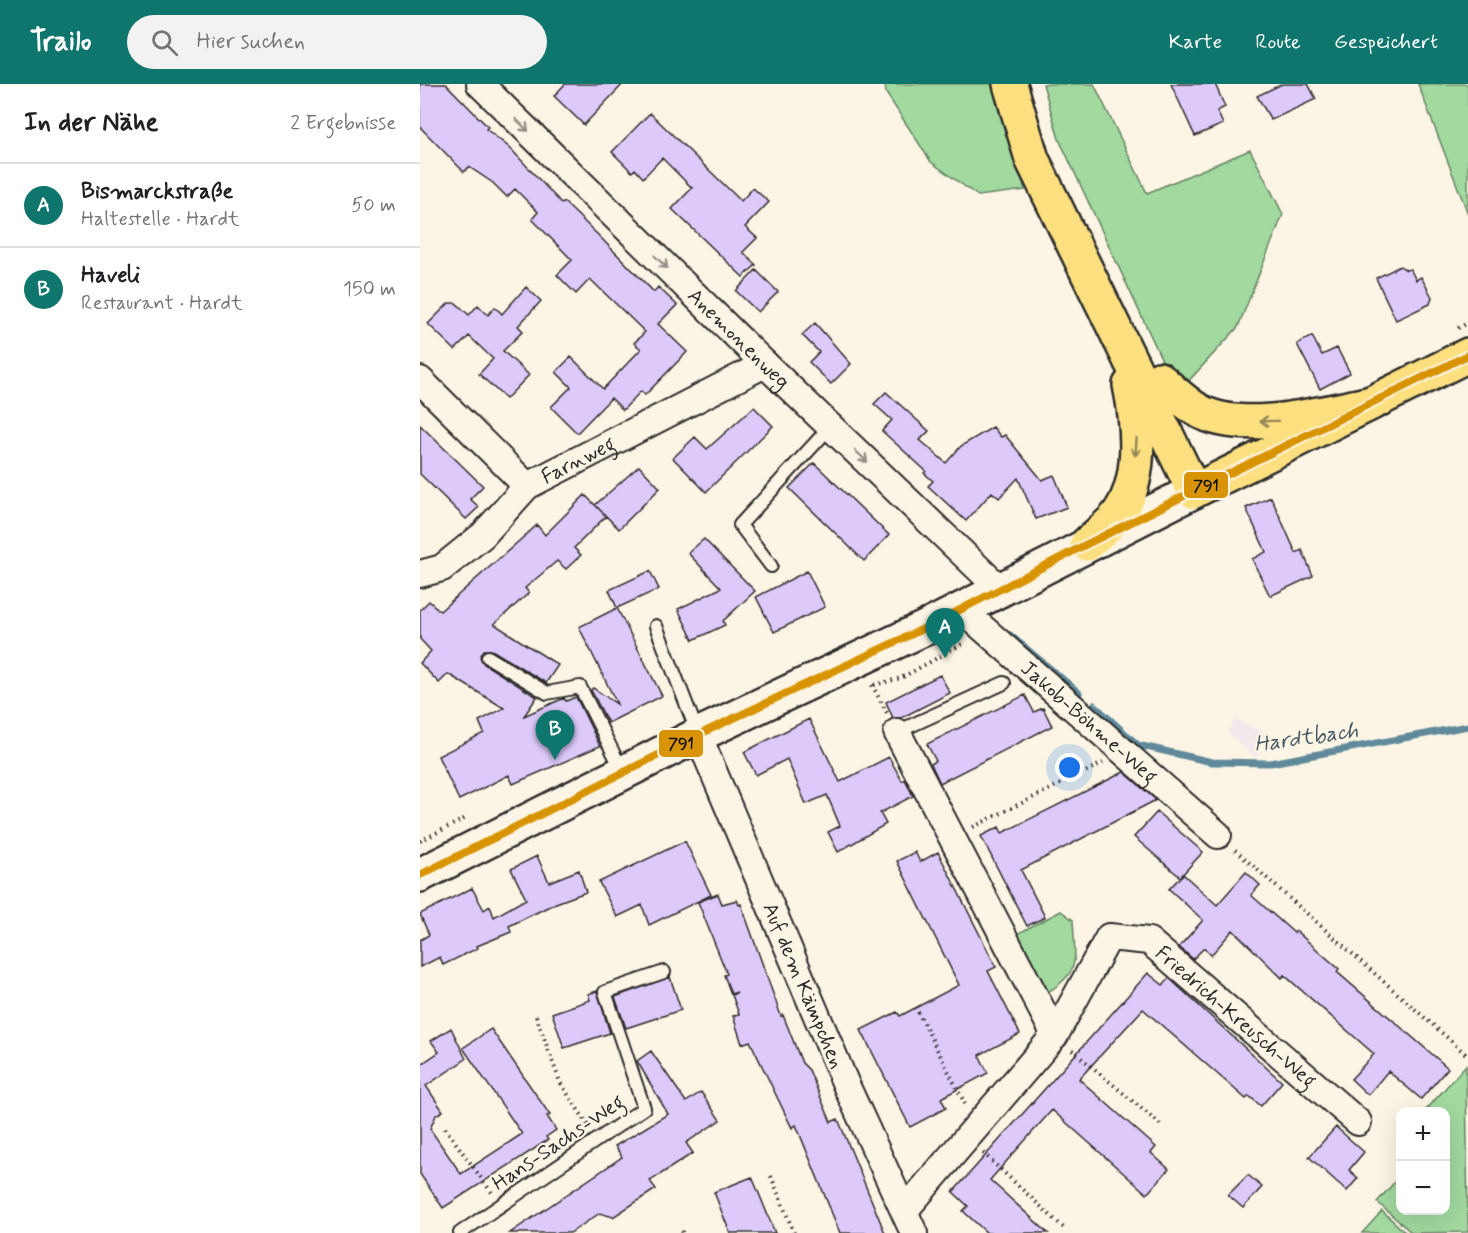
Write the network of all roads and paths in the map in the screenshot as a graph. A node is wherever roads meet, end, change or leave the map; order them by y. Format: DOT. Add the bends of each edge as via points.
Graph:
graph roads {
  1 [pos="480,84"];
  2 [pos="1010,84"];
  3 [pos="1026,84"];
  4 [pos="1468,323"];
  5 [pos="1458,344"];
  6 [pos="1122,348"];
  7 [pos="765,364"];
  8 [pos="1159,379"];
  9 [pos="420,380"];
  10 [pos="1368,404"];
  11 [pos="831,426"];
  12 [pos="527,486"];
  13 [pos="1203,486"];
  14 [pos="1086,544"];
  15 [pos="771,566"];
  16 [pos="420,574"];
  17 [pos="1001,590"];
  18 [pos="961,609"];
  19 [pos="656,626"];
  20 [pos="488,657"];
  21 [pos="859,661"];
  22 [pos="1004,682"];
  23 [pos="897,732"];
  24 [pos="698,735"];
  25 [pos="1125,752"];
  26 [pos="623,773"];
  27 [pos="1218,835"];
  28 [pos="953,837"];
  29 [pos="420,875"];
  30 [pos="664,972"];
  31 [pos="918,1012"];
  32 [pos="536,1016"];
  33 [pos="1055,1035"];
  34 [pos="1468,1056"];
  35 [pos="1358,1122"];
  36 [pos="1161,1125"];
  37 [pos="445,1128"];
  38 [pos="972,1132"];
  39 [pos="597,1138"];
  40 [pos="771,1176"];
  41 [pos="500,1204"];
  42 [pos="910,1221"];
  43 [pos="1066,1230"];
  44 [pos="460,1233"];
  45 [pos="794,1233"];
  1 -- 7 [label="street, Anemonenweg, one-way"];
  2 -- 6 [label="main road" via="1032,159"];
  3 -- 8 [label="main road" via="1042,142"];
  4 -- 5 [label="path"];
  5 -- 10 [label="main road"];
  6 -- 13 [label="main road"];
  6 -- 14 [label="main road, one-way" via="1136,414 1138,444 1134,471 1120,512"];
  7 -- 11 [label="street, Anemonenweg"];
  7 -- 12 [label="street, Farnweg"];
  10 -- 8 [label="main road, one-way" via="1281,421 1239,421 1199,411"];
  8 -- 13 [label="main road"];
  9 -- 12 [label="street, Farnweg"];
  10 -- 13 [label="main road"];
  11 -- 15 [label="lane" via="740,525"];
  11 -- 17 [label="street, Anemonenweg, one-way"];
  12 -- 16 [label="street" via="483,535 442,568"];
  13 -- 14 [label="main road"];
  14 -- 17 [label="main road"];
  17 -- 18 [label="main road"];
  18 -- 21 [label="main road"];
  18 -- 25 [label="street, Jakob-Böhme-Weg"];
  19 -- 24 [label="lane"];
  20 -- 26 [label="lane" via="547,693 580,687"];
  21 -- 23 [label="path"];
  21 -- 24 [label="main road"];
  22 -- 23 [label="lane"];
  23 -- 28 [label="street"];
  24 -- 26 [label="main road"];
  24 -- 42 [label="street, Auf dem Kämpchen" via="847,1087"];
  25 -- 27 [label="street, Jakob-Böhme-Weg"];
  25 -- 28 [label="path"];
  26 -- 29 [label="main road"];
  27 -- 34 [label="path"];
  28 -- 33 [label="street"];
  30 -- 39 [label="lane, Hans-Sachs-Weg" via="605,992 644,1108"];
  31 -- 38 [label="path"];
  32 -- 39 [label="path" via="560,1082"];
  33 -- 35 [label="street, Friedrich-Kreusch-Weg" via="1109,937 1149,941"];
  33 -- 36 [label="path"];
  33 -- 38 [label="street, Friedrich-Kreusch-Weg"];
  37 -- 41 [label="path"];
  38 -- 42 [label="street, Friedrich-Kreusch-Weg"];
  38 -- 43 [label="path"];
  39 -- 41 [label="lane, Hans-Sachs-Weg"];
  40 -- 45 [label="path"];
  41 -- 44 [label="lane, Hans-Sachs-Weg"];
}
